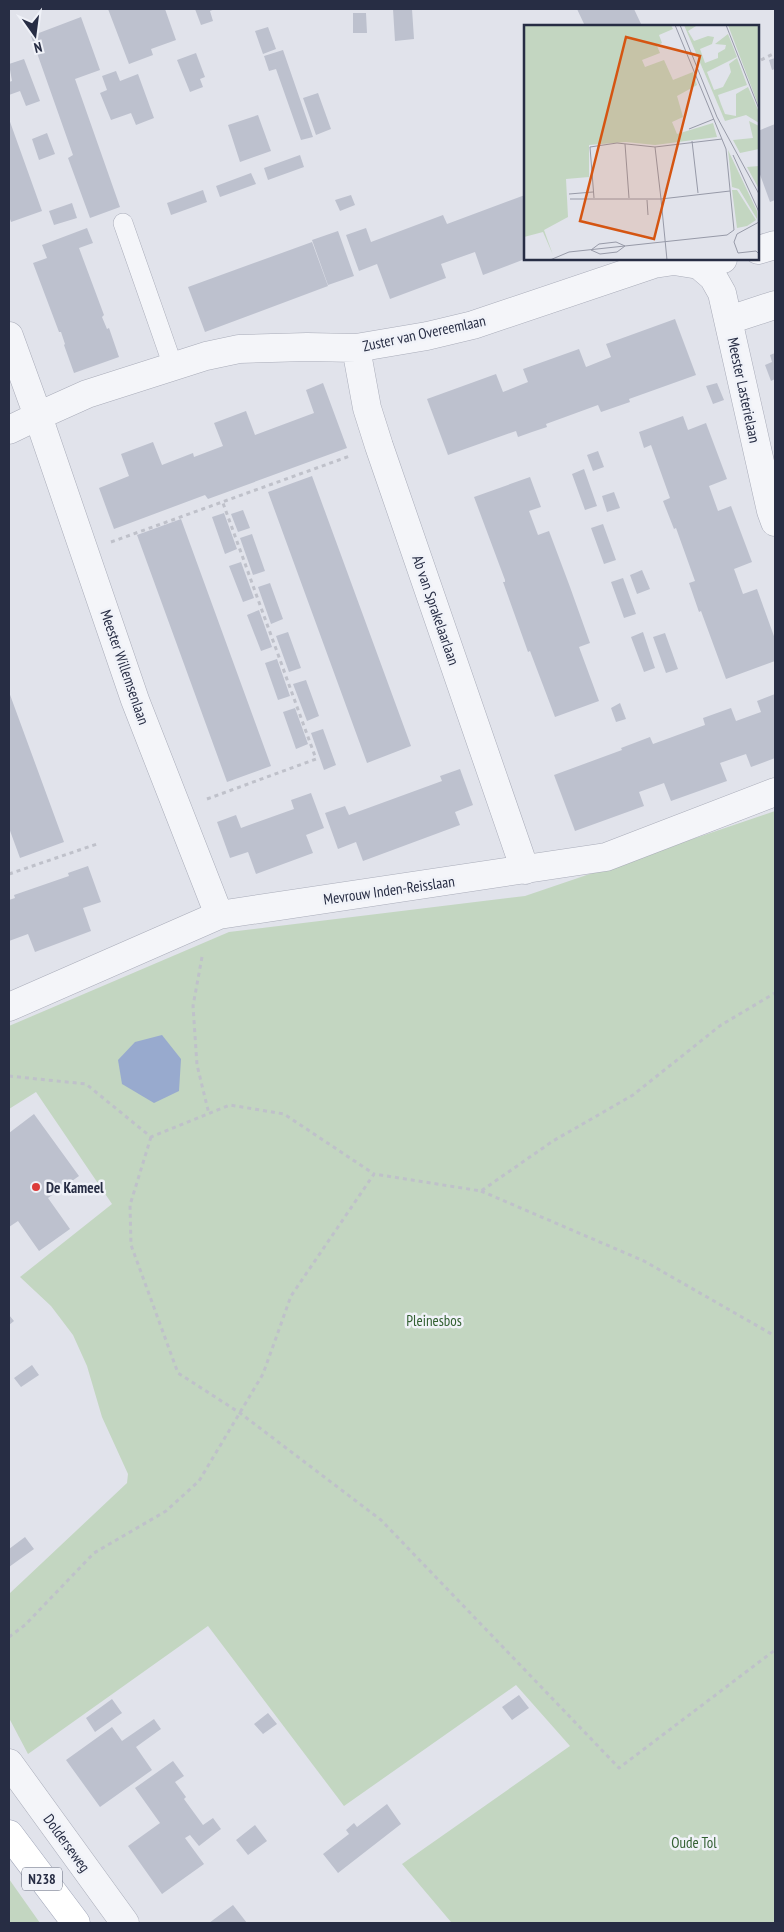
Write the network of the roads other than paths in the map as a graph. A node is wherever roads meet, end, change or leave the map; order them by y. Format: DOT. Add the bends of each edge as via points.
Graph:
graph roads {
  1 [pos="123,222"];
  2 [pos="775,245"];
  3 [pos="759,250"];
  4 [pos="711,262"];
  5 [pos="775,305"];
  6 [pos="729,320"];
  7 [pos="9,336"];
  8 [pos="356,348"];
  9 [pos="173,366"];
  10 [pos="38,416"];
  11 [pos="9,430"];
  12 [pos="775,522"];
  13 [pos="775,792"];
  14 [pos="525,870"];
  15 [pos="219,915"];
  16 [pos="9,1007"];
  17 [pos="9,1763"];
  18 [pos="9,1834"];
  19 [pos="76,1923"];
  20 [pos="125,1923"];
  1 -- 9 [label="lane"];
  2 -- 3 [label="street"];
  4 -- 6 [label="street, Meester Lasterielaan" via="713,277 722,293"];
  4 -- 8 [label="street, Zuster van Overeemlaan" via="654,264 473,325"];
  5 -- 6 [label="street"];
  6 -- 12 [label="street, Meester Lasterielaan"];
  7 -- 10 [label="street, Meester Willemsenlaan"];
  8 -- 9 [label="street, Zuster van Overeemlaan" via="239,349"];
  8 -- 14 [label="street, Ab van Sprakelaarlaan" via="367,408 379,446"];
  9 -- 10 [label="street, Zuster van Overeemlaan" via="87,394"];
  10 -- 11 [label="street, Zuster van Overeemlaan"];
  10 -- 15 [label="street, Meester Willemsenlaan" via="135,700"];
  13 -- 14 [label="street, Mevrouw Inden-Reisslaan" via="606,857"];
  14 -- 15 [label="street, Mevrouw Inden-Reisslaan"];
  15 -- 16 [label="street, Mevrouw Inden-Reisslaan"];
  17 -- 20 [label="street, Dolderseweg"];
  18 -- 19 [label="main road, N238"];
}
